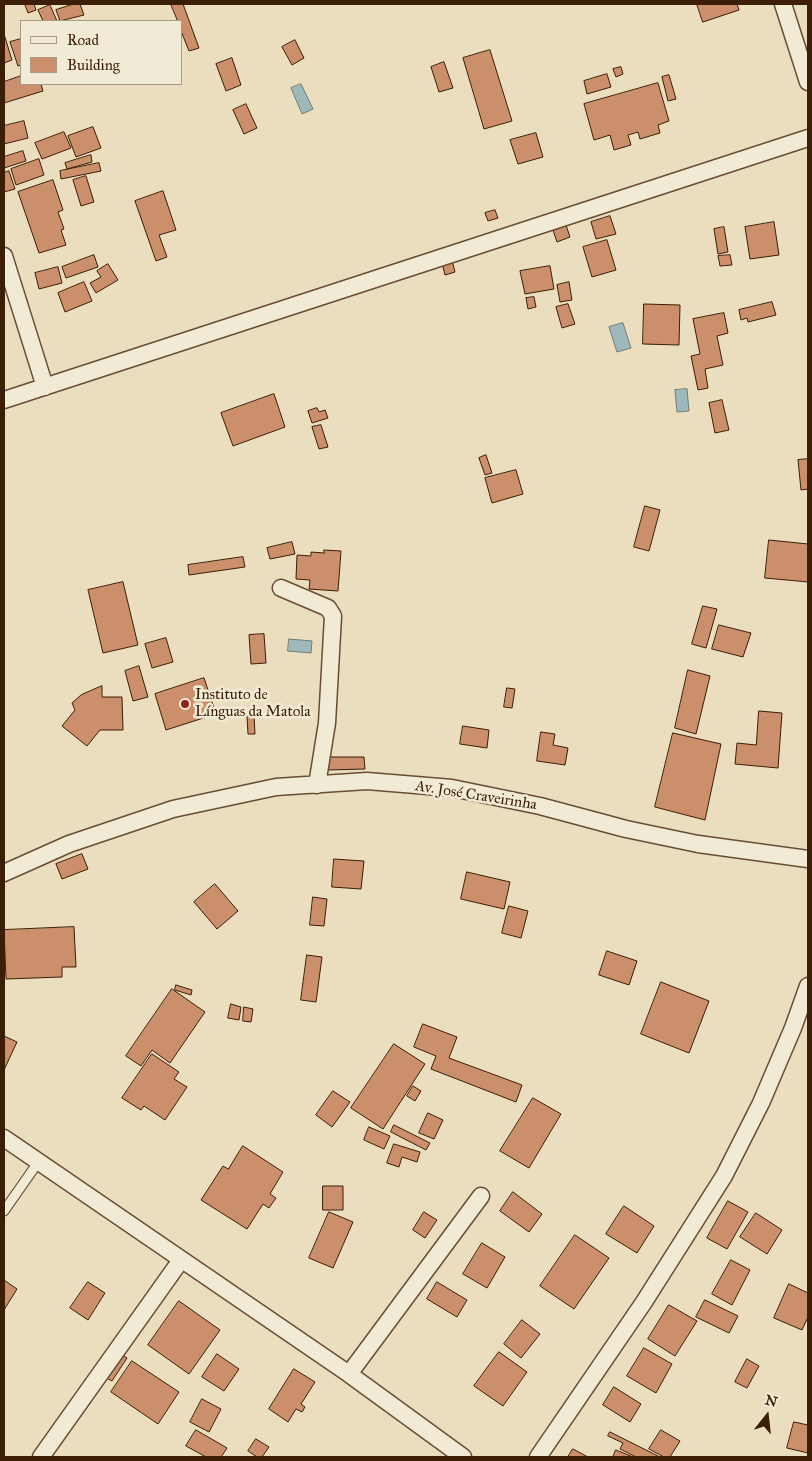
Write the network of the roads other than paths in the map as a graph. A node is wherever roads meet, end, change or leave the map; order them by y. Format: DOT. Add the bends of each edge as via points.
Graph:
graph roads {
  1 [pos="783,4"];
  2 [pos="808,82"];
  3 [pos="808,138"];
  4 [pos="4,256"];
  5 [pos="45,387"];
  6 [pos="4,400"];
  7 [pos="281,588"];
  8 [pos="317,784"];
  9 [pos="808,860"];
  10 [pos="4,873"];
  11 [pos="808,986"];
  12 [pos="4,1138"];
  13 [pos="39,1161"];
  14 [pos="481,1196"];
  15 [pos="4,1211"];
  16 [pos="181,1260"];
  17 [pos="349,1374"];
  18 [pos="41,1457"];
  19 [pos="463,1457"];
  20 [pos="538,1457"];
  1 -- 2 [label="street"];
  3 -- 5 [label="street"];
  4 -- 5 [label="street"];
  5 -- 6 [label="street"];
  7 -- 8 [label="street" via="328,608 333,616 327,723"];
  8 -- 9 [label="street, Av. José Craveirinha" via="367,780 452,788 698,844"];
  8 -- 10 [label="street, Av. José Craveirinha" via="276,788 173,809 69,844"];
  11 -- 20 [label="street" via="761,1103 724,1176 644,1302"];
  12 -- 13 [label="street"];
  13 -- 15 [label="lane"];
  13 -- 16 [label="street"];
  14 -- 17 [label="street"];
  16 -- 17 [label="street"];
  16 -- 18 [label="street"];
  17 -- 19 [label="street"];
}
